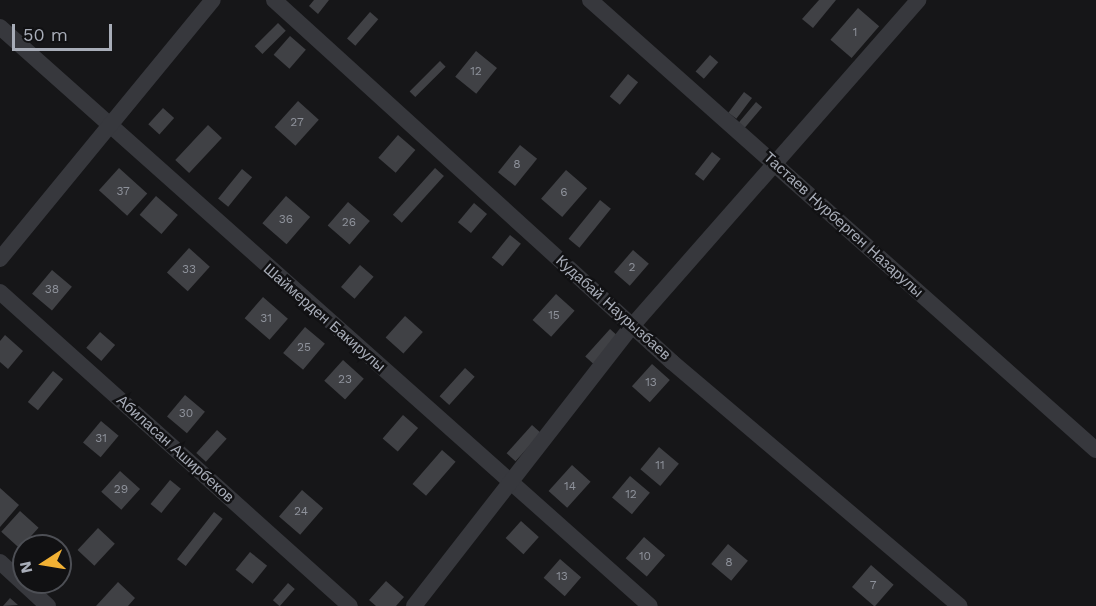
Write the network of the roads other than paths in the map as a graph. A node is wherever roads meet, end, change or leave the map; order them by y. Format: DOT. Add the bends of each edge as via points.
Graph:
graph roads {
  1 [pos="213,0"];
  2 [pos="274,0"];
  3 [pos="590,0"];
  4 [pos="907,4"];
  5 [pos="0,27"];
  6 [pos="109,128"];
  7 [pos="774,164"];
  8 [pos="0,259"];
  9 [pos="0,292"];
  10 [pos="632,326"];
  11 [pos="1096,450"];
  12 [pos="510,481"];
  13 [pos="0,562"];
  14 [pos="48,606"];
  15 [pos="350,606"];
  16 [pos="414,606"];
  17 [pos="651,606"];
  18 [pos="960,606"];
  1 -- 6 [label="street"];
  2 -- 10 [label="street, Кудабай Наурызбаев"];
  3 -- 7 [label="street, Тастаев Нурберген Назарулы"];
  4 -- 7 [label="street"];
  5 -- 6 [label="street, Шаймерден Бакирулы"];
  6 -- 8 [label="street"];
  6 -- 12 [label="street, Шаймерден Бакирулы"];
  7 -- 10 [label="street"];
  7 -- 11 [label="street, Тастаев Нурберген Назарулы"];
  9 -- 15 [label="street, Абиласан Аширбеков"];
  10 -- 12 [label="street"];
  10 -- 18 [label="street, Кудабай Наурызбаев"];
  12 -- 16 [label="street"];
  12 -- 17 [label="street, Шаймерден Бакирулы"];
  13 -- 14 [label="street"];
}
